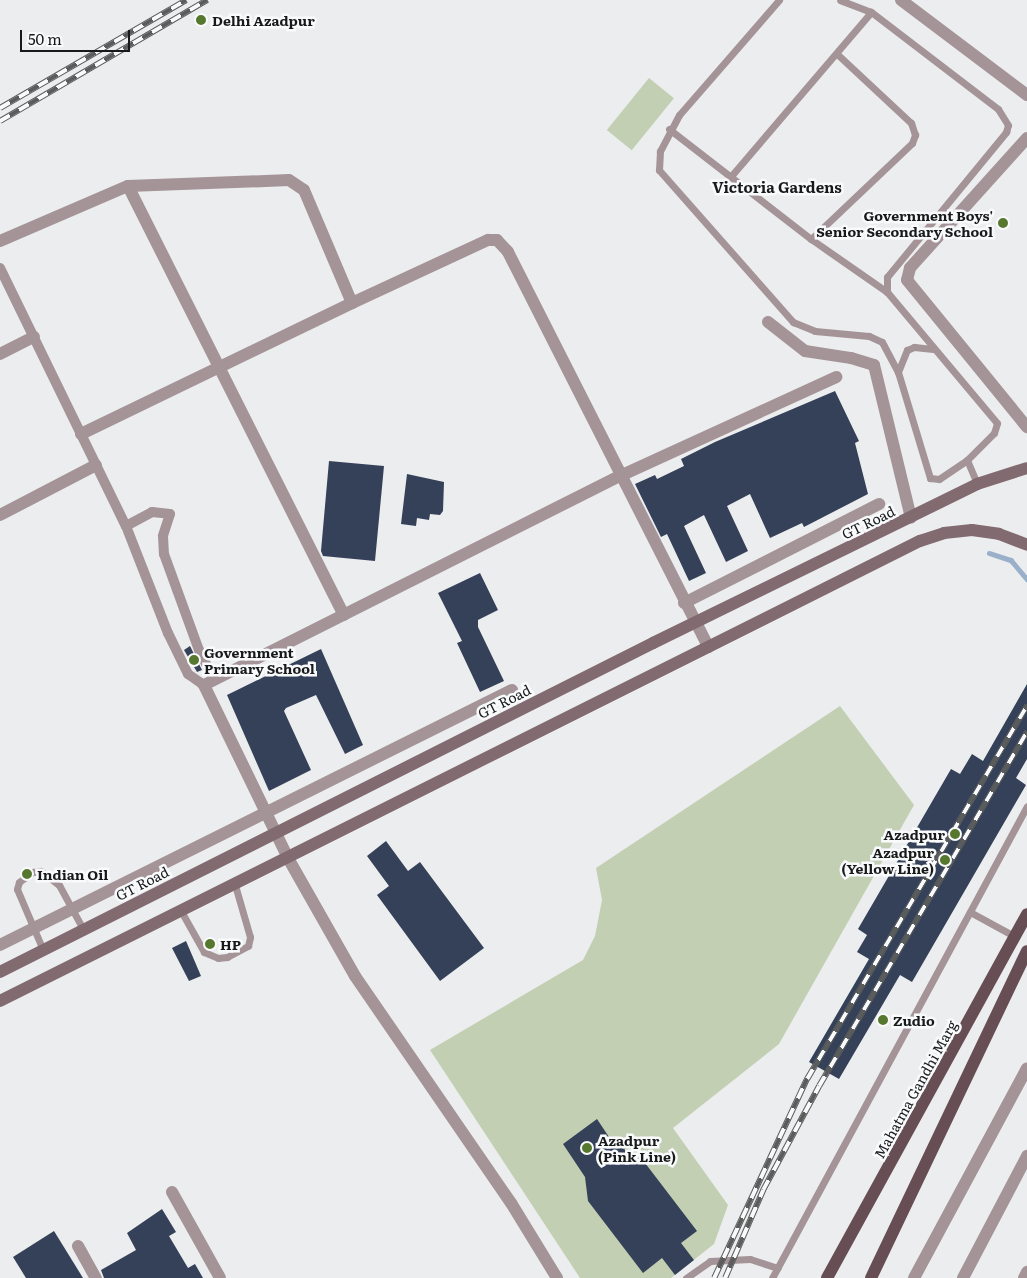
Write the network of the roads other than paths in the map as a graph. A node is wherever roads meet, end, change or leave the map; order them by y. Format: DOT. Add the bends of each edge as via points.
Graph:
graph roads {
  1 [pos="779,0"];
  2 [pos="840,0"];
  3 [pos="910,3"];
  4 [pos="871,12"];
  5 [pos="838,56"];
  6 [pos="1027,95"];
  7 [pos="669,129"];
  8 [pos="1027,138"];
  9 [pos="732,175"];
  10 [pos="128,186"];
  11 [pos="811,239"];
  12 [pos="0,241"];
  13 [pos="0,268"];
  14 [pos="887,292"];
  15 [pos="352,303"];
  16 [pos="768,322"];
  17 [pos="34,337"];
  18 [pos="933,349"];
  19 [pos="0,354"];
  20 [pos="220,367"];
  21 [pos="898,372"];
  22 [pos="836,377"];
  23 [pos="1027,428"];
  24 [pos="81,434"];
  25 [pos="967,460"];
  26 [pos="96,465"];
  27 [pos="1027,468"];
  28 [pos="620,476"];
  29 [pos="977,484"];
  30 [pos="879,504"];
  31 [pos="0,515"];
  32 [pos="911,518"];
  33 [pos="126,526"];
  34 [pos="1027,545"];
  35 [pos="684,603"];
  36 [pos="344,615"];
  37 [pos="694,623"];
  38 [pos="708,647"];
  39 [pos="209,682"];
  40 [pos="512,690"];
  41 [pos="1027,806"];
  42 [pos="267,812"];
  43 [pos="276,833"];
  44 [pos="288,858"];
  45 [pos="235,885"];
  46 [pos="74,908"];
  47 [pos="181,912"];
  48 [pos="970,912"];
  49 [pos="1027,914"];
  50 [pos="32,929"];
  51 [pos="83,929"];
  52 [pos="1016,937"];
  53 [pos="0,945"];
  54 [pos="43,950"];
  55 [pos="1027,951"];
  56 [pos="0,972"];
  57 [pos="0,1001"];
  58 [pos="1027,1068"];
  59 [pos="1027,1156"];
  60 [pos="172,1192"];
  61 [pos="78,1246"];
  62 [pos="778,1268"];
  63 [pos="1027,1272"];
  64 [pos="96,1278"];
  65 [pos="220,1278"];
  66 [pos="557,1278"];
  67 [pos="686,1278"];
  68 [pos="772,1278"];
  69 [pos="828,1278"];
  70 [pos="871,1278"];
  71 [pos="914,1278"];
  72 [pos="963,1278"];
  73 [pos="1024,1278"];
  1 -- 7 [label="lane"];
  2 -- 4 [label="lane"];
  3 -- 6 [label="street"];
  4 -- 5 [label="lane"];
  4 -- 14 [label="lane" via="998,109 1008,125 1006,132 890,270 885,284"];
  5 -- 9 [label="lane"];
  5 -- 11 [label="lane" via="911,123 915,135 912,143"];
  7 -- 9 [label="lane"];
  7 -- 21 [label="lane" via="658,162 663,177 793,322 815,331 878,338"];
  8 -- 23 [label="street" via="910,268 907,280"];
  9 -- 11 [label="lane"];
  10 -- 12 [label="street"];
  10 -- 15 [label="street" via="296,182 304,190"];
  10 -- 20 [label="street"];
  11 -- 14 [label="lane"];
  13 -- 17 [label="street"];
  14 -- 18 [label="lane"];
  15 -- 20 [label="street"];
  15 -- 28 [label="street" via="488,240 503,244"];
  16 -- 32 [label="street" via="805,352 851,358 874,365"];
  17 -- 19 [label="street"];
  17 -- 24 [label="street"];
  18 -- 21 [label="lane" via="914,347 907,350"];
  18 -- 25 [label="lane" via="997,423 994,433"];
  20 -- 24 [label="street"];
  20 -- 36 [label="street"];
  21 -- 25 [label="lane" via="930,478 939,479"];
  22 -- 28 [label="street"];
  24 -- 26 [label="street"];
  25 -- 29 [label="lane"];
  26 -- 31 [label="street"];
  26 -- 33 [label="street"];
  27 -- 29 [label="main road, GT Road"];
  28 -- 35 [label="street"];
  28 -- 36 [label="street"];
  29 -- 32 [label="main road, GT Road"];
  30 -- 35 [label="street"];
  32 -- 37 [label="main road, GT Road"];
  33 -- 39 [label="street" via="168,633 188,674"];
  33 -- 39 [label="street" via="152,512 170,514 163,536 164,554"];
  34 -- 38 [label="main road" via="985,531 944,533 920,541"];
  35 -- 37 [label="street"];
  36 -- 39 [label="street"];
  37 -- 38 [label="street"];
  37 -- 43 [label="main road, GT Road"];
  38 -- 44 [label="main road"];
  39 -- 42 [label="street"];
  40 -- 42 [label="street"];
  41 -- 48 [label="lane"];
  42 -- 43 [label="street"];
  42 -- 46 [label="street"];
  43 -- 44 [label="street"];
  43 -- 51 [label="main road, GT Road"];
  44 -- 45 [label="main road"];
  44 -- 66 [label="street" via="355,976 511,1203"];
  45 -- 47 [label="main road"];
  45 -- 47 [label="lane" via="250,937 248,946 227,957 218,958 204,952"];
  46 -- 50 [label="street"];
  46 -- 50 [label="lane" via="59,885 41,871 33,872 19,882 16,889"];
  46 -- 51 [label="lane"];
  47 -- 57 [label="main road"];
  48 -- 52 [label="lane"];
  48 -- 62 [label="lane"];
  49 -- 52 [label="main road, Mahatma Gandhi Marg"];
  50 -- 53 [label="street"];
  50 -- 54 [label="lane"];
  51 -- 54 [label="main road, GT Road"];
  52 -- 69 [label="main road, Mahatma Gandhi Marg"];
  54 -- 56 [label="main road, GT Road"];
  55 -- 70 [label="main road"];
  58 -- 71 [label="street"];
  59 -- 72 [label="street"];
  60 -- 65 [label="street"];
  61 -- 64 [label="street"];
  62 -- 67 [label="lane" via="750,1259 710,1261"];
  62 -- 68 [label="lane"];
  63 -- 73 [label="street"];
}
